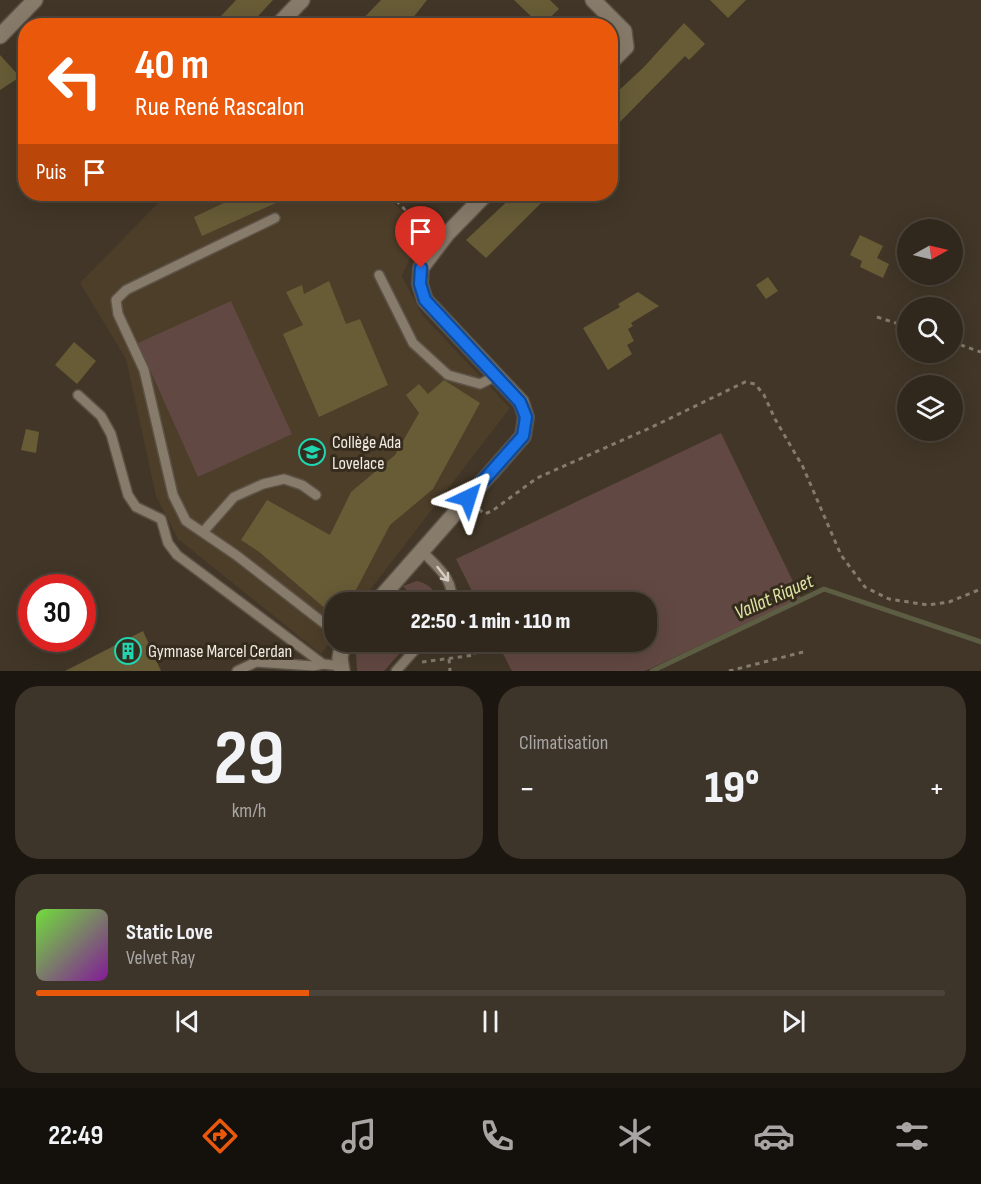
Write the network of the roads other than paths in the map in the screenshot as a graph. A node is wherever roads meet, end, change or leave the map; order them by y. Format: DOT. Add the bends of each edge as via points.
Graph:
graph roads {
  1 [pos="34,0"];
  2 [pos="302,0"];
  3 [pos="593,0"];
  4 [pos="285,18"];
  5 [pos="611,18"];
  6 [pos="618,25"];
  7 [pos="0,36"];
  8 [pos="618,55"];
  9 [pos="480,201"];
  10 [pos="275,218"];
  11 [pos="380,275"];
  12 [pos="496,376"];
  13 [pos="78,394"];
  14 [pos="316,495"];
  15 [pos="203,532"];
  16 [pos="422,551"];
  17 [pos="386,592"];
  18 [pos="452,592"];
  19 [pos="324,623"];
  20 [pos="341,652"];
  21 [pos="413,652"];
  22 [pos="323,664"];
  23 [pos="341,668"];
  24 [pos="399,668"];
  25 [pos="237,671"];
  1 -- 7 [label="street"];
  2 -- 4 [label="street"];
  3 -- 5 [label="street"];
  6 -- 8 [label="street" via="624,31 626,47"];
  9 -- 12 [label="street" via="421,268 420,284 425,300"];
  10 -- 15 [label="lane" via="126,290 116,300 118,314 144,370 173,495 186,521"];
  11 -- 12 [label="lane" via="413,343 448,375 480,384"];
  12 -- 16 [label="street" via="520,402 526,417 523,436"];
  13 -- 22 [label="lane" via="101,416 111,434 128,495 136,507 161,519 168,543 177,555"];
  14 -- 15 [label="lane" via="284,479 263,484 234,497"];
  15 -- 19 [label="lane"];
  16 -- 17 [label="street"];
  16 -- 18 [label="lane, one-way" via="445,575"];
  20 -- 23 [label="street"];
  21 -- 24 [label="lane"];
  22 -- 23 [label="lane"];
  22 -- 25 [label="lane" via="256,662"];
}
